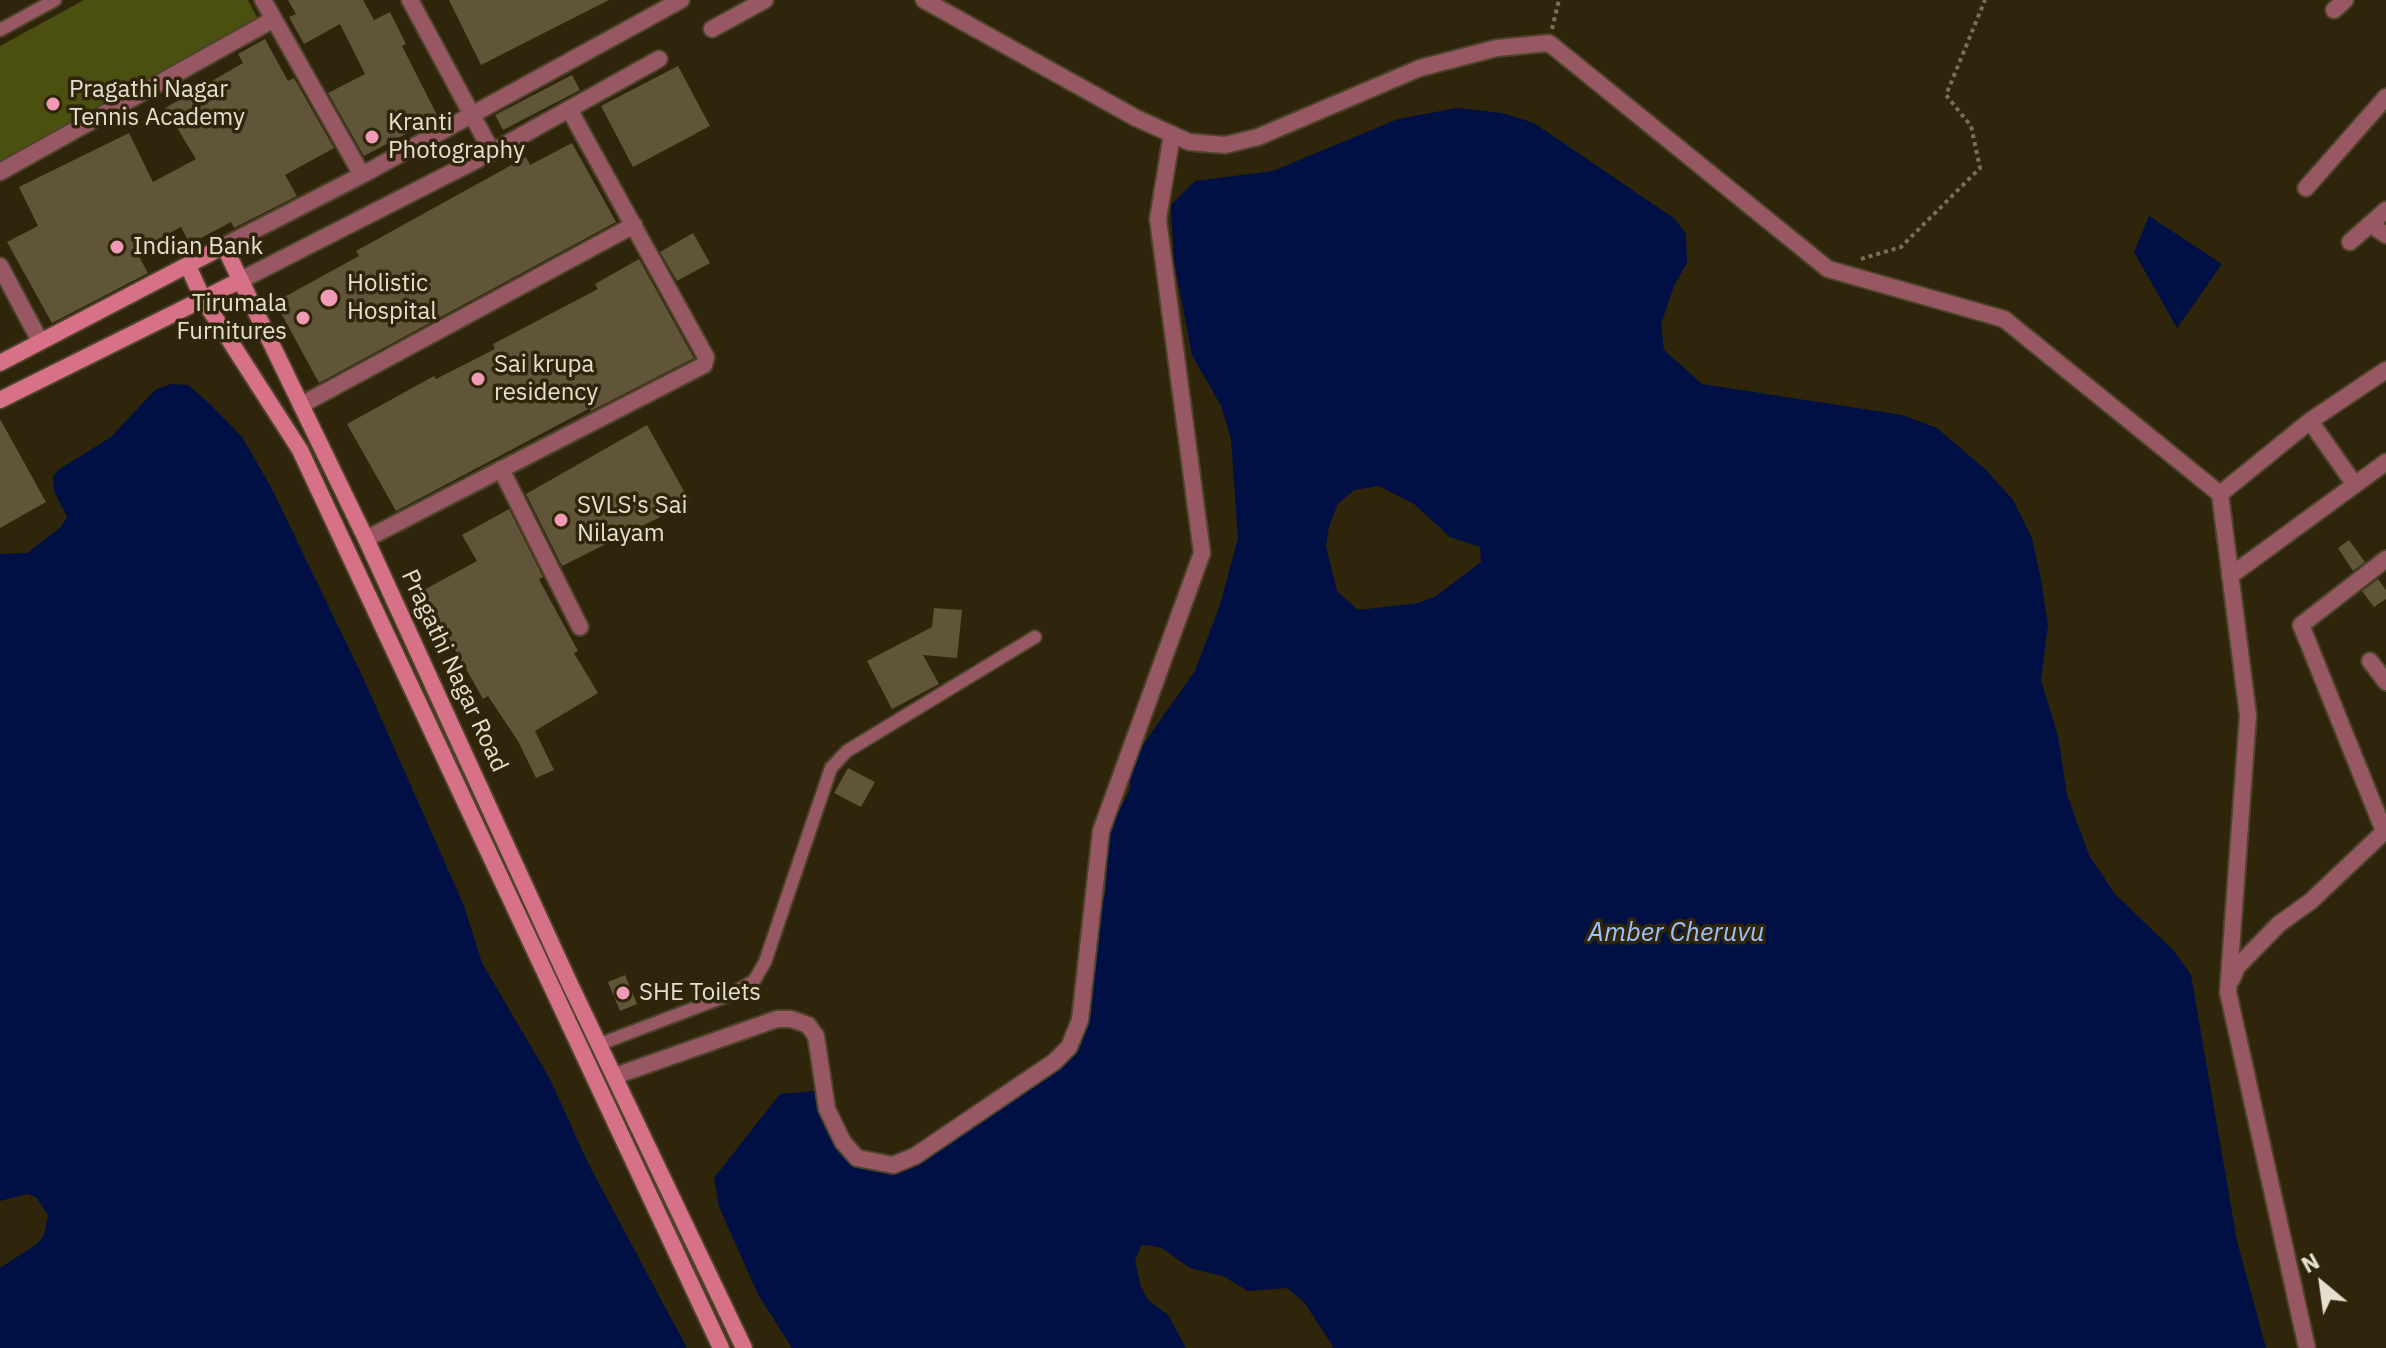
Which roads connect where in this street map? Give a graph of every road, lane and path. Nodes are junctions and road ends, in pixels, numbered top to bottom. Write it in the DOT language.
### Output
graph roads {
  1 [pos="55,0"];
  2 [pos="263,0"];
  3 [pos="410,0"];
  4 [pos="681,0"];
  5 [pos="765,0"];
  6 [pos="924,0"];
  7 [pos="1559,0"];
  8 [pos="1985,0"];
  9 [pos="274,19"];
  10 [pos="712,29"];
  11 [pos="0,30"];
  12 [pos="1549,43"];
  13 [pos="659,59"];
  14 [pos="2386,97"];
  15 [pos="569,109"];
  16 [pos="473,114"];
  17 [pos="1172,134"];
  18 [pos="492,152"];
  19 [pos="0,172"];
  20 [pos="362,175"];
  21 [pos="2306,188"];
  22 [pos="2386,210"];
  23 [pos="2370,224"];
  24 [pos="634,225"];
  25 [pos="2386,235"];
  26 [pos="2350,242"];
  27 [pos="224,246"];
  28 [pos="1857,260"];
  29 [pos="0,266"];
  30 [pos="188,266"];
  31 [pos="241,280"];
  32 [pos="203,299"];
  33 [pos="40,341"];
  34 [pos="0,363"];
  35 [pos="2386,370"];
  36 [pos="0,400"];
  37 [pos="301,405"];
  38 [pos="2310,421"];
  39 [pos="2386,462"];
  40 [pos="501,469"];
  41 [pos="2355,485"];
  42 [pos="2220,494"];
  43 [pos="366,539"];
  44 [pos="2386,559"];
  45 [pos="2230,576"];
  46 [pos="580,627"];
  47 [pos="1035,637"];
  48 [pos="2370,661"];
  49 [pos="2386,682"];
  50 [pos="2385,830"];
  51 [pos="2228,992"];
  52 [pos="600,1044"];
  53 [pos="615,1076"];
  54 [pos="721,1348"];
  55 [pos="744,1348"];
  56 [pos="2307,1348"];
  1 -- 11 [label="lane"];
  2 -- 9 [label="street"];
  3 -- 16 [label="street"];
  4 -- 16 [label="street"];
  5 -- 10 [label="street"];
  6 -- 17 [label="street"];
  7 -- 12 [label="path"];
  8 -- 28 [label="path"];
  9 -- 19 [label="street"];
  9 -- 20 [label="street"];
  12 -- 17 [label="street"];
  12 -- 42 [label="street"];
  13 -- 15 [label="street"];
  14 -- 21 [label="street"];
  15 -- 18 [label="street"];
  15 -- 24 [label="street"];
  16 -- 18 [label="street"];
  16 -- 20 [label="street"];
  17 -- 53 [label="street"];
  18 -- 31 [label="street"];
  20 -- 27 [label="street"];
  22 -- 23 [label="street"];
  23 -- 25 [label="street"];
  23 -- 26 [label="street"];
  24 -- 37 [label="street"];
  24 -- 40 [label="street"];
  27 -- 30 [label="main road"];
  27 -- 31 [label="main road, Pragathi Nagar Road"];
  29 -- 33 [label="street"];
  30 -- 32 [label="main road, Pragathi Nagar Road"];
  30 -- 33 [label="main road"];
  31 -- 32 [label="main road"];
  31 -- 37 [label="main road, Pragathi Nagar Road"];
  32 -- 36 [label="main road"];
  32 -- 54 [label="main road, Pragathi Nagar Road"];
  33 -- 34 [label="main road"];
  35 -- 38 [label="street"];
  37 -- 43 [label="main road, Pragathi Nagar Road"];
  38 -- 41 [label="street"];
  38 -- 42 [label="street"];
  39 -- 41 [label="street"];
  40 -- 43 [label="street"];
  40 -- 46 [label="street"];
  41 -- 45 [label="street"];
  42 -- 45 [label="street"];
  43 -- 52 [label="main road, Pragathi Nagar Road"];
  44 -- 50 [label="street"];
  45 -- 51 [label="street"];
  47 -- 52 [label="lane"];
  48 -- 49 [label="street"];
  50 -- 51 [label="street"];
  51 -- 56 [label="street"];
  52 -- 53 [label="main road, Pragathi Nagar Road"];
  53 -- 55 [label="main road, Pragathi Nagar Road"];
}
